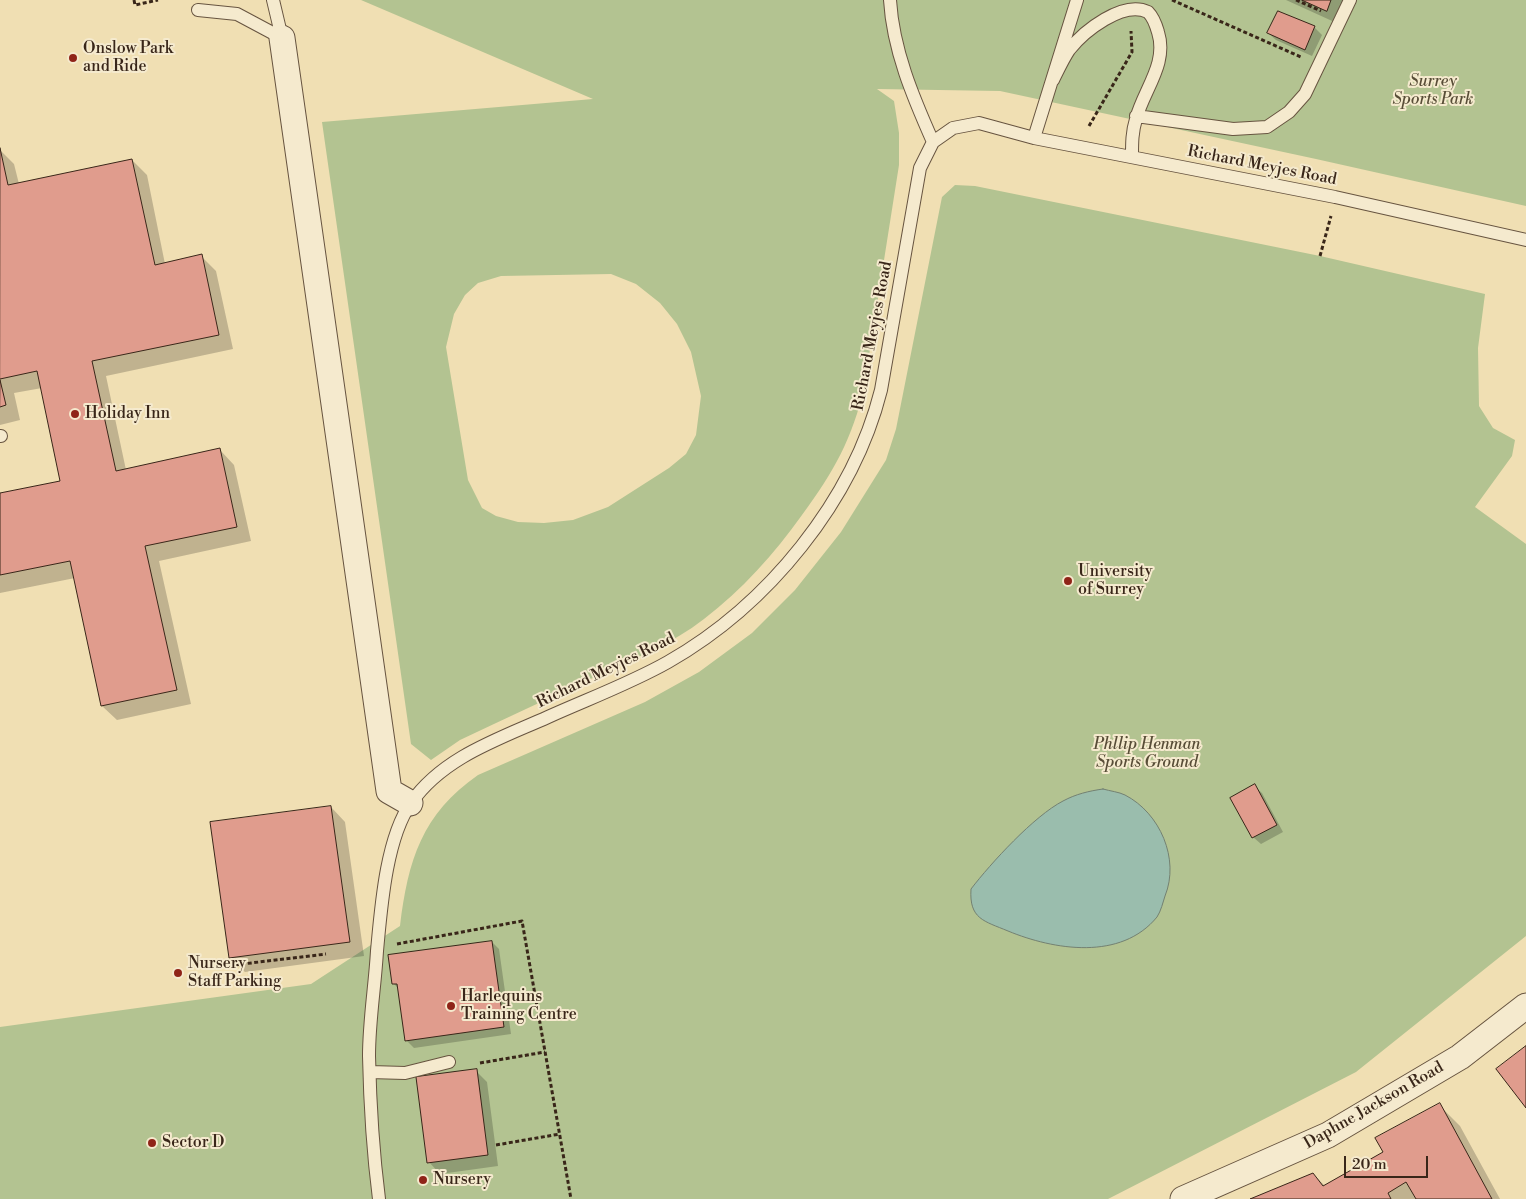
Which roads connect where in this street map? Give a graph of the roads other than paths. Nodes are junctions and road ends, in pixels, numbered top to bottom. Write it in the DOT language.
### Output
graph roads {
  1 [pos="273,0"];
  2 [pos="890,0"];
  3 [pos="1077,0"];
  4 [pos="1350,0"];
  5 [pos="198,10"];
  6 [pos="282,38"];
  7 [pos="1053,80"];
  8 [pos="1136,116"];
  9 [pos="1034,138"];
  10 [pos="933,142"];
  11 [pos="1132,156"];
  12 [pos="1526,240"];
  13 [pos="410,804"];
  14 [pos="1526,1006"];
  15 [pos="449,1062"];
  16 [pos="370,1072"];
  17 [pos="377,1179"];
  18 [pos="379,1199"];
  19 [pos="384,1199"];
  20 [pos="1183,1199"];
  1 -- 6 [label="lane"];
  2 -- 10 [label="lane"];
  3 -- 7 [label="lane"];
  4 -- 8 [label="lane"];
  5 -- 6 [label="lane"];
  6 -- 13 [label="street"];
  7 -- 8 [label="lane"];
  7 -- 9 [label="lane"];
  8 -- 11 [label="lane"];
  9 -- 10 [label="lane, Richard Meyjes Road"];
  9 -- 11 [label="lane, Richard Meyjes Road"];
  10 -- 13 [label="lane, Richard Meyjes Road"];
  11 -- 12 [label="lane, Richard Meyjes Road"];
  13 -- 16 [label="lane, Richard Meyjes Road"];
  14 -- 20 [label="street, Daphne Jackson Road"];
  15 -- 16 [label="lane"];
  16 -- 17 [label="lane, Richard Meyjes Road"];
  17 -- 18 [label="lane, Richard Meyjes Road"];
  17 -- 19 [label="lane, Richard Meyjes Road"];
}
